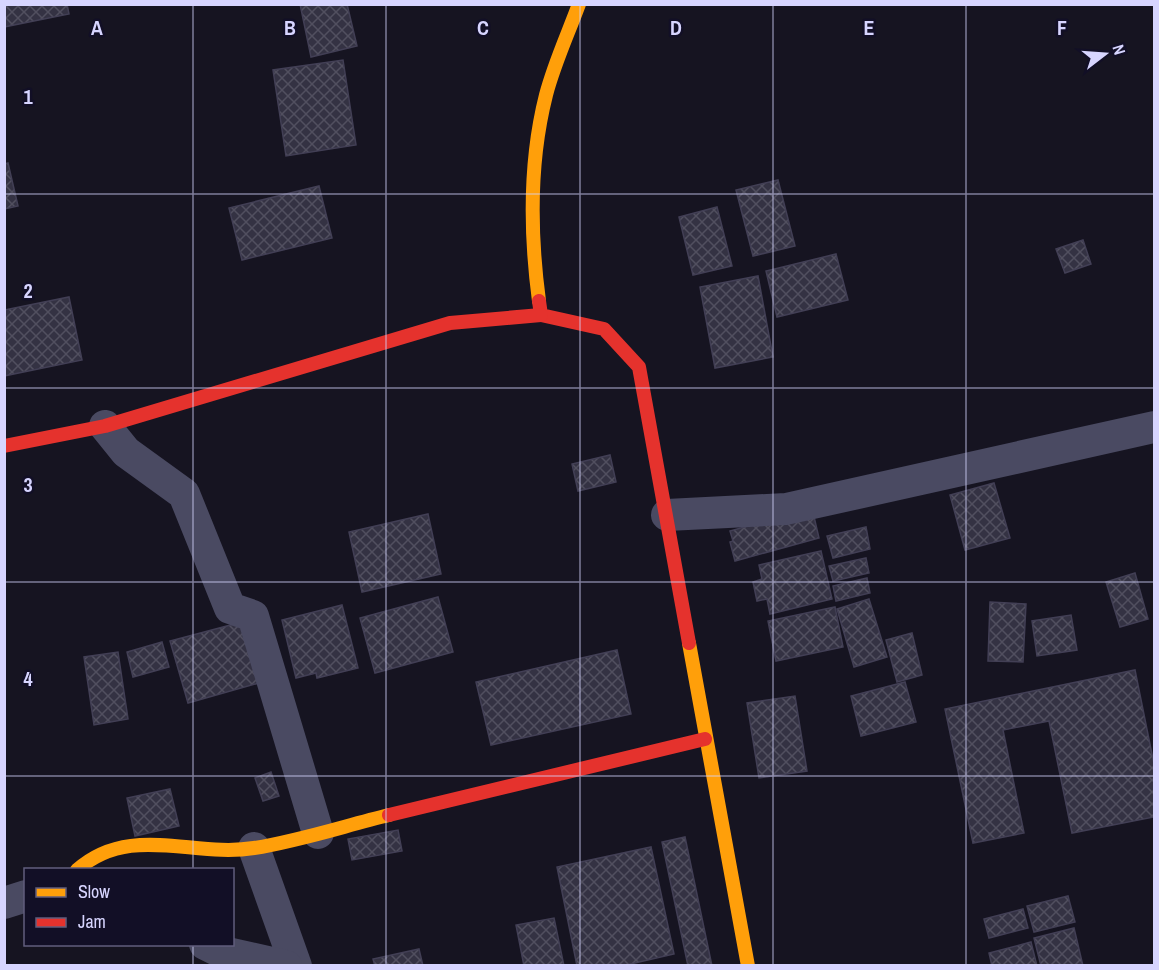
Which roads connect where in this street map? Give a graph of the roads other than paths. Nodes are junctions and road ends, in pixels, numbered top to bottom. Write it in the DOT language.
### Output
graph roads {
  1 [pos="579,4"];
  2 [pos="541,315"];
  3 [pos="105,426"];
  4 [pos="1155,427"];
  5 [pos="4,446"];
  6 [pos="667,515"];
  7 [pos="705,739"];
  8 [pos="318,833"];
  9 [pos="254,848"];
  10 [pos="78,868"];
  11 [pos="24,897"];
  12 [pos="4,903"];
  13 [pos="207,946"];
  14 [pos="286,966"];
  15 [pos="296,966"];
  16 [pos="748,966"];
  1 -- 2 [label="street"];
  2 -- 3 [label="street"];
  2 -- 6 [label="street"];
  3 -- 5 [label="street"];
  3 -- 8 [label="street"];
  4 -- 6 [label="street"];
  6 -- 7 [label="street"];
  7 -- 8 [label="street"];
  7 -- 16 [label="street"];
  8 -- 9 [label="street"];
  9 -- 10 [label="street"];
  9 -- 15 [label="street"];
  11 -- 12 [label="street"];
  13 -- 14 [label="street"];
}
